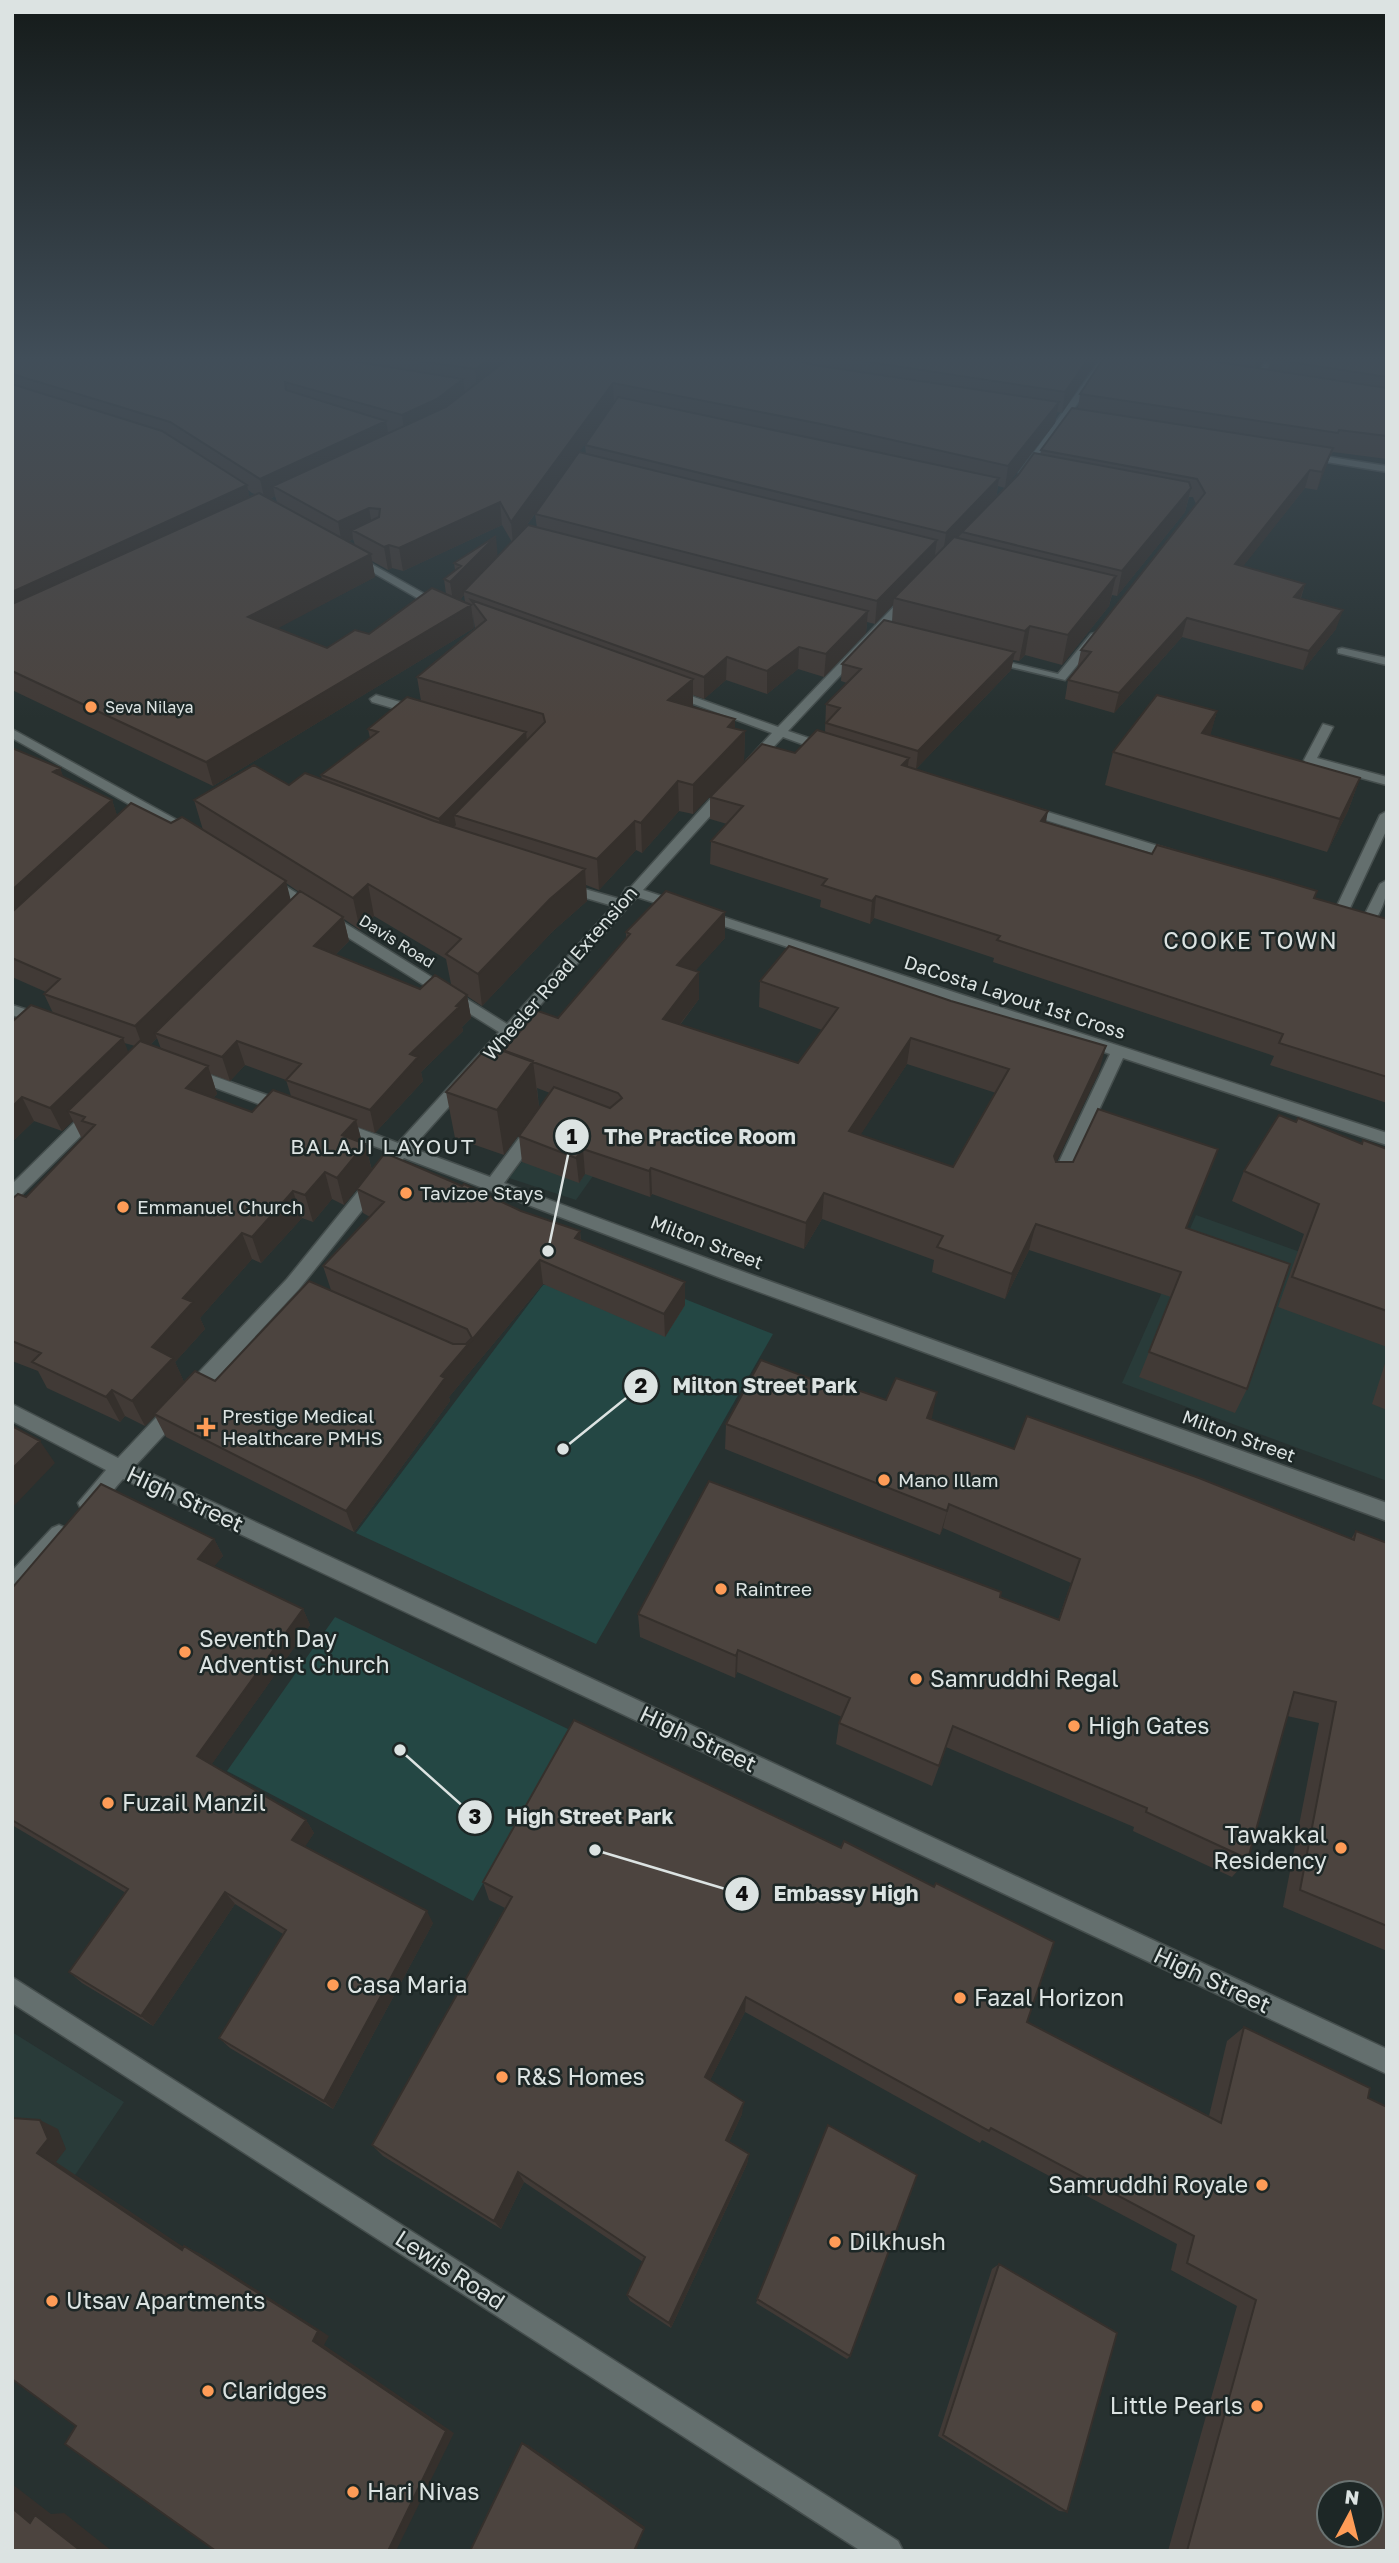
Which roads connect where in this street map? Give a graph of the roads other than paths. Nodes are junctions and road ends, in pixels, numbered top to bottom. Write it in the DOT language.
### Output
graph roads {
  1 [pos="1023,479"];
  2 [pos="1014,487"];
  3 [pos="354,546"];
  4 [pos="919,587"];
  5 [pos="455,615"];
  6 [pos="1105,625"];
  7 [pos="857,627"];
  8 [pos="874,632"];
  9 [pos="892,636"];
  10 [pos="1342,651"];
  11 [pos="983,659"];
  12 [pos="1387,662"];
  13 [pos="659,689"];
  14 [pos="376,698"];
  15 [pos="439,717"];
  16 [pos="1326,727"];
  17 [pos="12,733"];
  18 [pos="779,733"];
  19 [pos="34,745"];
  20 [pos="838,752"];
  21 [pos="15,756"];
  22 [pos="1387,781"];
  23 [pos="1008,804"];
  24 [pos="149,807"];
  25 [pos="1387,815"];
  26 [pos="134,821"];
  27 [pos="205,841"];
  28 [pos="1190,860"];
  29 [pos="261,876"];
  30 [pos="553,884"];
  31 [pos="1387,884"];
  32 [pos="631,891"];
  33 [pos="620,904"];
  34 [pos="1371,916"];
  35 [pos="1387,921"];
  36 [pos="12,1010"];
  37 [pos="62,1027"];
  38 [pos="509,1032"];
  39 [pos="1119,1051"];
  40 [pos="176,1067"];
  41 [pos="471,1074"];
  42 [pos="490,1080"];
  43 [pos="105,1102"];
  44 [pos="546,1113"];
  45 [pos="302,1114"];
  46 [pos="327,1123"];
  47 [pos="1387,1139"];
  48 [pos="401,1150"];
  49 [pos="1057,1183"];
  50 [pos="494,1184"];
  51 [pos="12,1194"];
  52 [pos="12,1412"];
  53 [pos="120,1468"];
  54 [pos="1387,1512"];
  55 [pos="12,1586"];
  56 [pos="12,1989"];
  57 [pos="1387,2062"];
  58 [pos="888,2551"];
  1 -- 2 [label="street"];
  3 -- 5 [label="street"];
  4 -- 8 [label="street, Wheeler Road Extension"];
  6 -- 11 [label="street"];
  7 -- 8 [label="street"];
  8 -- 9 [label="street"];
  8 -- 18 [label="street, Wheeler Road Extension"];
  10 -- 12 [label="street"];
  13 -- 18 [label="street"];
  14 -- 15 [label="street"];
  16 -- 22 [label="street"];
  17 -- 19 [label="street"];
  18 -- 20 [label="street"];
  18 -- 32 [label="street, Wheeler Road Extension"];
  19 -- 21 [label="street"];
  19 -- 24 [label="street"];
  23 -- 28 [label="street"];
  24 -- 26 [label="street"];
  24 -- 27 [label="street"];
  25 -- 34 [label="street"];
  29 -- 38 [label="street, Davis Road"];
  30 -- 33 [label="street"];
  31 -- 34 [label="street"];
  32 -- 33 [label="street, Wheeler Road Extension"];
  32 -- 39 [label="street, DaCosta Layout 1st Cross"];
  33 -- 38 [label="street, Wheeler Road Extension"];
  34 -- 35 [label="street"];
  36 -- 37 [label="street"];
  38 -- 41 [label="street, Wheeler Road Extension"];
  39 -- 47 [label="street, DaCosta Layout 1st Cross"];
  39 -- 49 [label="street"];
  40 -- 45 [label="street"];
  41 -- 42 [label="street"];
  41 -- 48 [label="street, Wheeler Road Extension"];
  43 -- 51 [label="street"];
  44 -- 50 [label="street"];
  46 -- 48 [label="street, Milton Street"];
  48 -- 50 [label="street, Milton Street"];
  48 -- 53 [label="street, Wheeler Road Extension"];
  50 -- 54 [label="street, Milton Street"];
  52 -- 53 [label="street, High Street"];
  53 -- 55 [label="street, Wheeler Road Extension"];
  53 -- 57 [label="street, High Street"];
  56 -- 58 [label="street, Lewis Road"];
}
